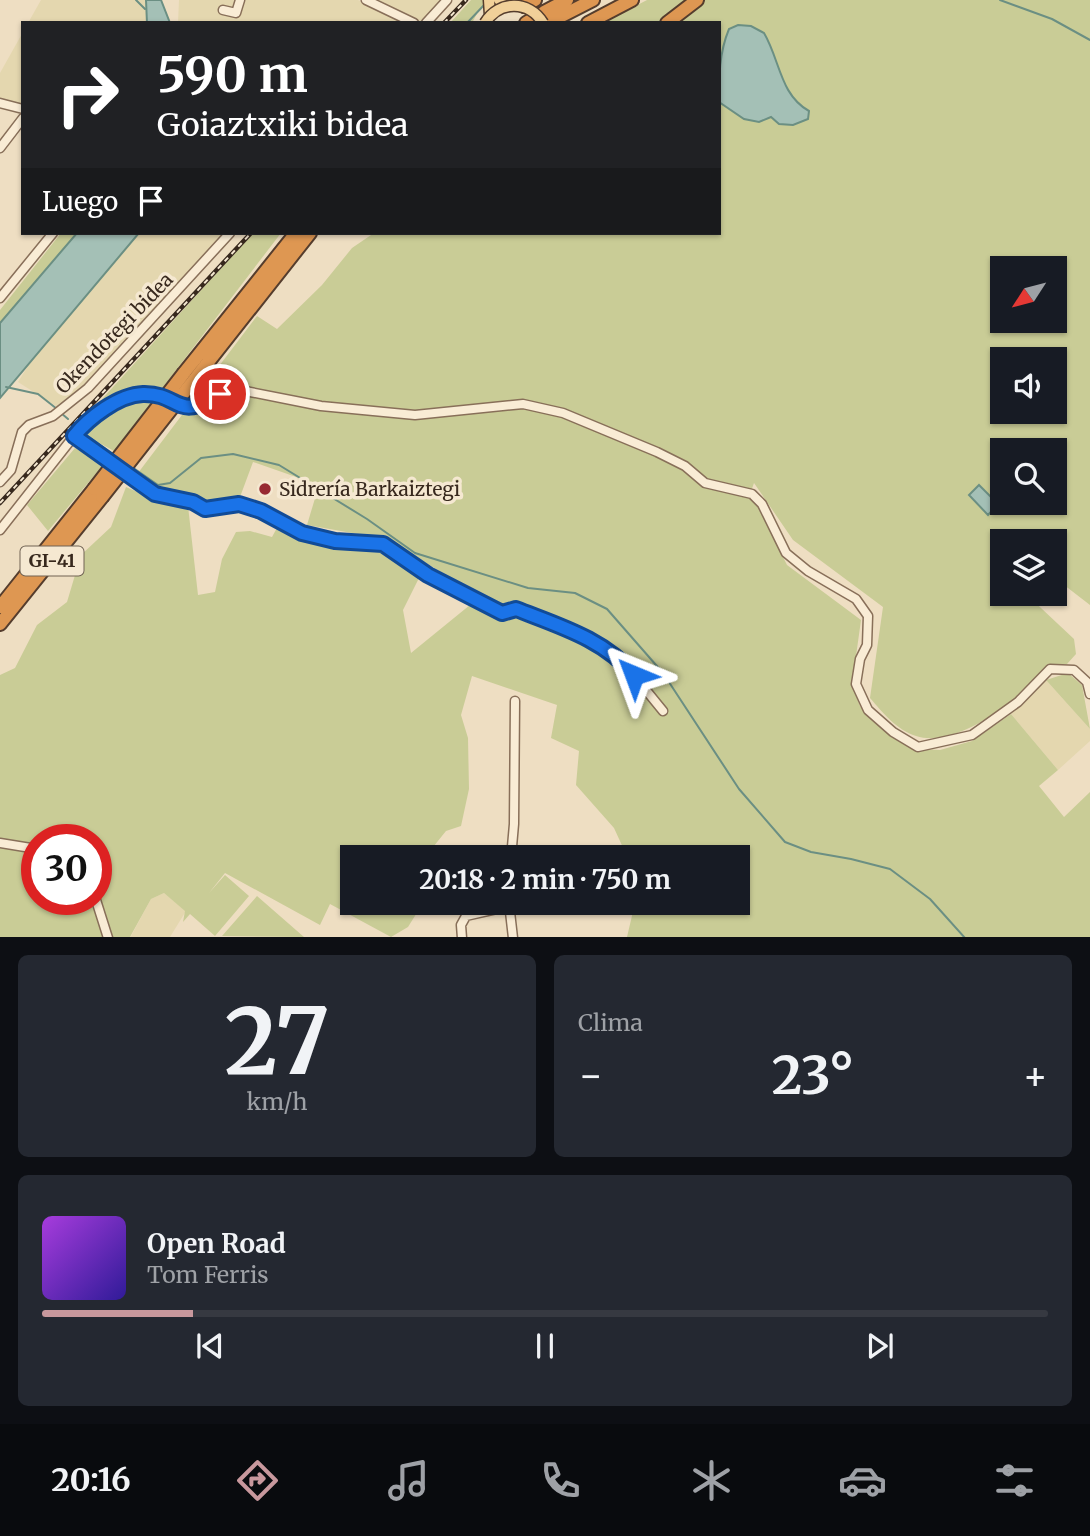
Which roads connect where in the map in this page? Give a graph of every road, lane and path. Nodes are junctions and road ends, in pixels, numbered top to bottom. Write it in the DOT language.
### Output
graph roads {
  1 [pos="240,0"];
  2 [pos="366,0"];
  3 [pos="447,0"];
  4 [pos="489,0"];
  5 [pos="567,0"];
  6 [pos="593,0"];
  7 [pos="632,0"];
  8 [pos="697,0"];
  9 [pos="504,2"];
  10 [pos="530,3"];
  11 [pos="223,10"];
  12 [pos="488,19"];
  13 [pos="539,20"];
  14 [pos="410,21"];
  15 [pos="427,21"];
  16 [pos="592,21"];
  17 [pos="670,21"];
  18 [pos="0,103"];
  19 [pos="21,108"];
  20 [pos="21,121"];
  21 [pos="0,148"];
  22 [pos="51,235"];
  23 [pos="228,235"];
  24 [pos="303,236"];
  25 [pos="1,294"];
  26 [pos="74,436"];
  27 [pos="0,482"];
  28 [pos="98,493"];
  29 [pos="0,530"];
  30 [pos="0,607"];
  31 [pos="0,624"];
  32 [pos="1090,694"];
  33 [pos="515,701"];
  34 [pos="663,711"];
  35 [pos="0,844"];
  36 [pos="512,845"];
  37 [pos="21,847"];
  38 [pos="101,915"];
  39 [pos="470,915"];
  40 [pos="511,915"];
  41 [pos="108,937"];
  42 [pos="463,937"];
  43 [pos="513,937"];
  1 -- 11 [label="street"];
  2 -- 14 [label="street"];
  3 -- 15 [label="street"];
  4 -- 12 [label="main road"];
  5 -- 13 [label="highway"];
  6 -- 13 [label="highway"];
  7 -- 16 [label="highway"];
  8 -- 17 [label="highway"];
  9 -- 10 [label="main road, bridge"];
  9 -- 12 [label="main road, bridge"];
  10 -- 13 [label="main road, bridge"];
  18 -- 19 [label="street"];
  20 -- 21 [label="street"];
  22 -- 25 [label="street"];
  23 -- 27 [label="street, Okendotegi bidea"];
  24 -- 28 [label="highway, GI-41, bridge"];
  26 -- 29 [label="street"];
  26 -- 32 [label="street"];
  26 -- 34 [label="street"];
  28 -- 30 [label="highway, GI-41"];
  28 -- 31 [label="highway, GI-41"];
  33 -- 36 [label="street"];
  35 -- 37 [label="street"];
  38 -- 41 [label="street"];
  39 -- 42 [label="street"];
  40 -- 43 [label="street"];
}
